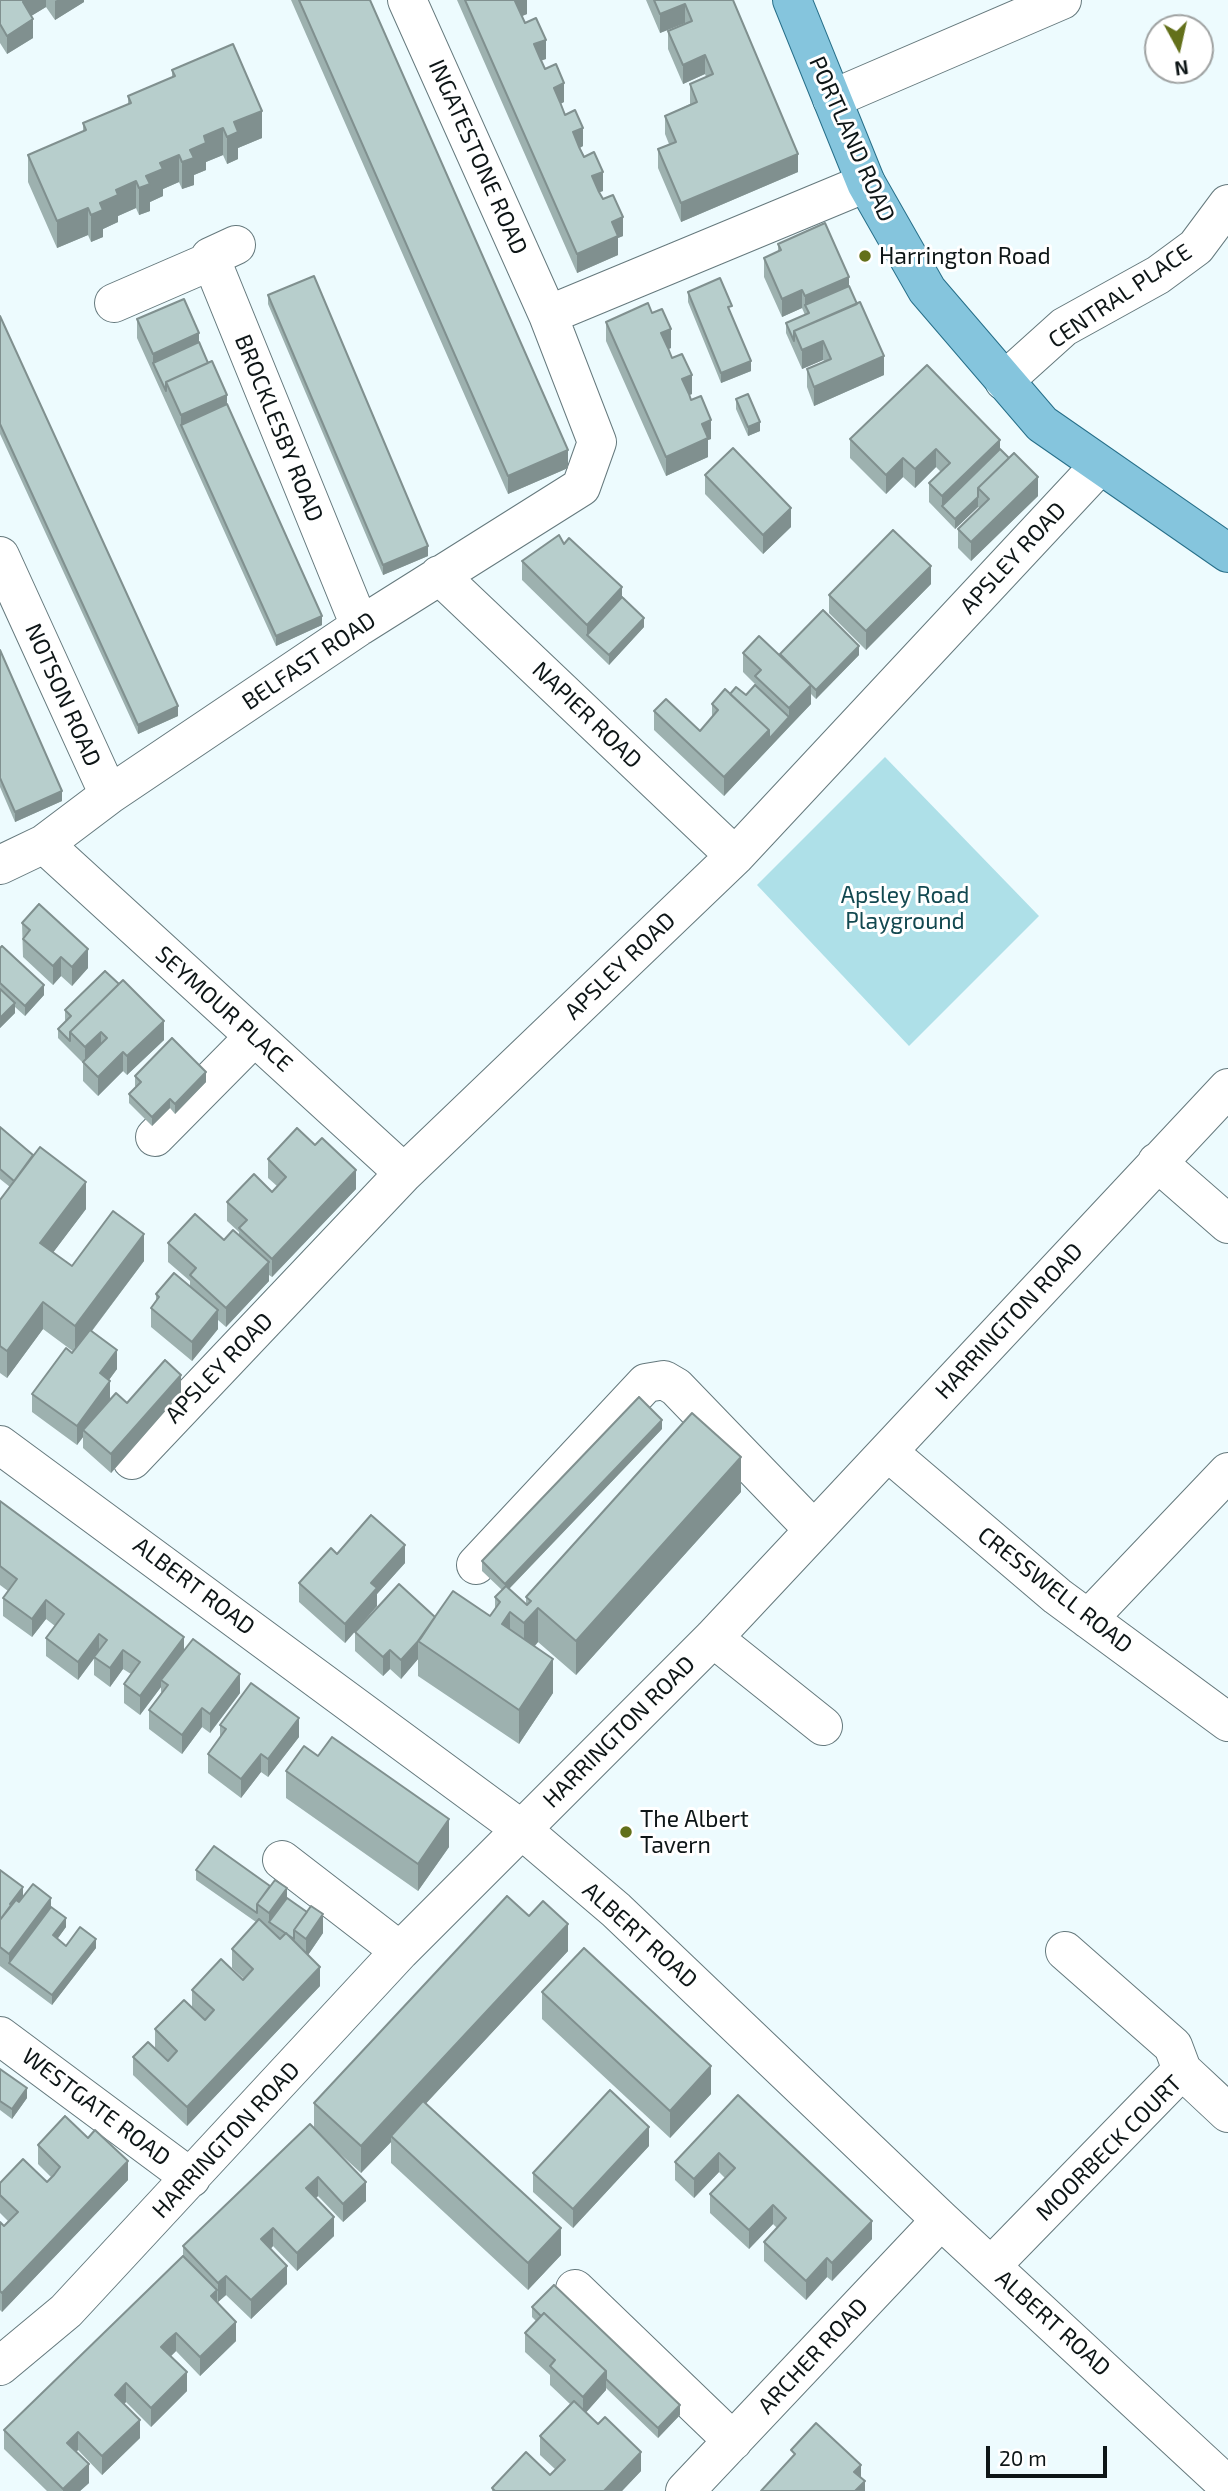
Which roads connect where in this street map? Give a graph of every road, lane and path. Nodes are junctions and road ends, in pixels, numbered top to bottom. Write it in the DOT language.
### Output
graph roads {
  1 [pos="407,0"];
  2 [pos="792,0"];
  3 [pos="1062,0"];
  4 [pos="832,99"];
  5 [pos="866,183"];
  6 [pos="1228,204"];
  7 [pos="114,303"];
  8 [pos="548,315"];
  9 [pos="1004,381"];
  10 [pos="597,442"];
  11 [pos="1100,465"];
  12 [pos="1228,553"];
  13 [pos="0,556"];
  14 [pos="439,575"];
  15 [pos="360,626"];
  16 [pos="109,795"];
  17 [pos="44,844"];
  18 [pos="735,856"];
  19 [pos="0,865"];
  20 [pos="254,1037"];
  21 [pos="1228,1087"];
  22 [pos="155,1138"];
  23 [pos="1157,1162"];
  24 [pos="404,1173"];
  25 [pos="1228,1224"];
  26 [pos="0,1445"];
  27 [pos="888,1452"];
  28 [pos="132,1460"];
  29 [pos="1228,1472"];
  30 [pos="814,1530"];
  31 [pos="476,1565"];
  32 [pos="1088,1619"];
  33 [pos="712,1638"];
  34 [pos="1228,1722"];
  35 [pos="823,1726"];
  36 [pos="521,1829"];
  37 [pos="282,1860"];
  38 [pos="400,1951"];
  39 [pos="1065,1951"];
  40 [pos="0,2036"];
  41 [pos="1182,2070"];
  42 [pos="1228,2113"];
  43 [pos="191,2178"];
  44 [pos="941,2220"];
  45 [pos="991,2266"];
  46 [pos="575,2289"];
  47 [pos="0,2366"];
  48 [pos="733,2441"];
  49 [pos="1228,2486"];
  50 [pos="685,2491"];
  1 -- 8 [label="street, INGATESTONE ROAD"];
  2 -- 4 [label="main road, PORTLAND ROAD"];
  3 -- 4 [label="street"];
  4 -- 5 [label="main road, PORTLAND ROAD"];
  5 -- 8 [label="street"];
  5 -- 9 [label="main road, PORTLAND ROAD"];
  6 -- 9 [label="street, CENTRAL PLACE"];
  7 -- 15 [label="street, BROCKLESBY ROAD"];
  8 -- 10 [label="street, INGATESTONE ROAD"];
  9 -- 11 [label="main road, PORTLAND ROAD"];
  10 -- 14 [label="street, BELFAST ROAD"];
  11 -- 12 [label="main road, PORTLAND ROAD"];
  11 -- 18 [label="street, APSLEY ROAD"];
  13 -- 16 [label="street, NOTSON ROAD"];
  14 -- 15 [label="street, BELFAST ROAD"];
  14 -- 18 [label="street, NAPIER ROAD"];
  15 -- 16 [label="street, BELFAST ROAD"];
  16 -- 17 [label="street, BELFAST ROAD"];
  17 -- 19 [label="street, BELFAST ROAD"];
  17 -- 20 [label="street, SEYMOUR PLACE"];
  18 -- 24 [label="street, APSLEY ROAD"];
  20 -- 22 [label="street"];
  20 -- 24 [label="street, SEYMOUR PLACE"];
  21 -- 23 [label="street, HARRINGTON ROAD"];
  23 -- 25 [label="street"];
  23 -- 27 [label="street, HARRINGTON ROAD"];
  24 -- 28 [label="street, APSLEY ROAD"];
  26 -- 36 [label="street, ALBERT ROAD"];
  27 -- 30 [label="street, HARRINGTON ROAD"];
  27 -- 32 [label="street, CRESSWELL ROAD"];
  29 -- 32 [label="street"];
  30 -- 31 [label="street"];
  30 -- 33 [label="street, HARRINGTON ROAD"];
  32 -- 34 [label="street, CRESSWELL ROAD"];
  33 -- 35 [label="street"];
  33 -- 36 [label="street, HARRINGTON ROAD"];
  36 -- 38 [label="street, HARRINGTON ROAD"];
  36 -- 44 [label="street, ALBERT ROAD"];
  37 -- 38 [label="street"];
  38 -- 43 [label="street, HARRINGTON ROAD"];
  39 -- 41 [label="street"];
  40 -- 43 [label="street, WESTGATE ROAD"];
  41 -- 42 [label="street, MOORBECK COURT"];
  41 -- 45 [label="street, MOORBECK COURT"];
  43 -- 47 [label="street, HARRINGTON ROAD"];
  44 -- 45 [label="street, ALBERT ROAD"];
  44 -- 48 [label="street, ARCHER ROAD"];
  45 -- 49 [label="street, ALBERT ROAD"];
  46 -- 48 [label="street"];
  48 -- 50 [label="street, ARCHER ROAD"];
}
